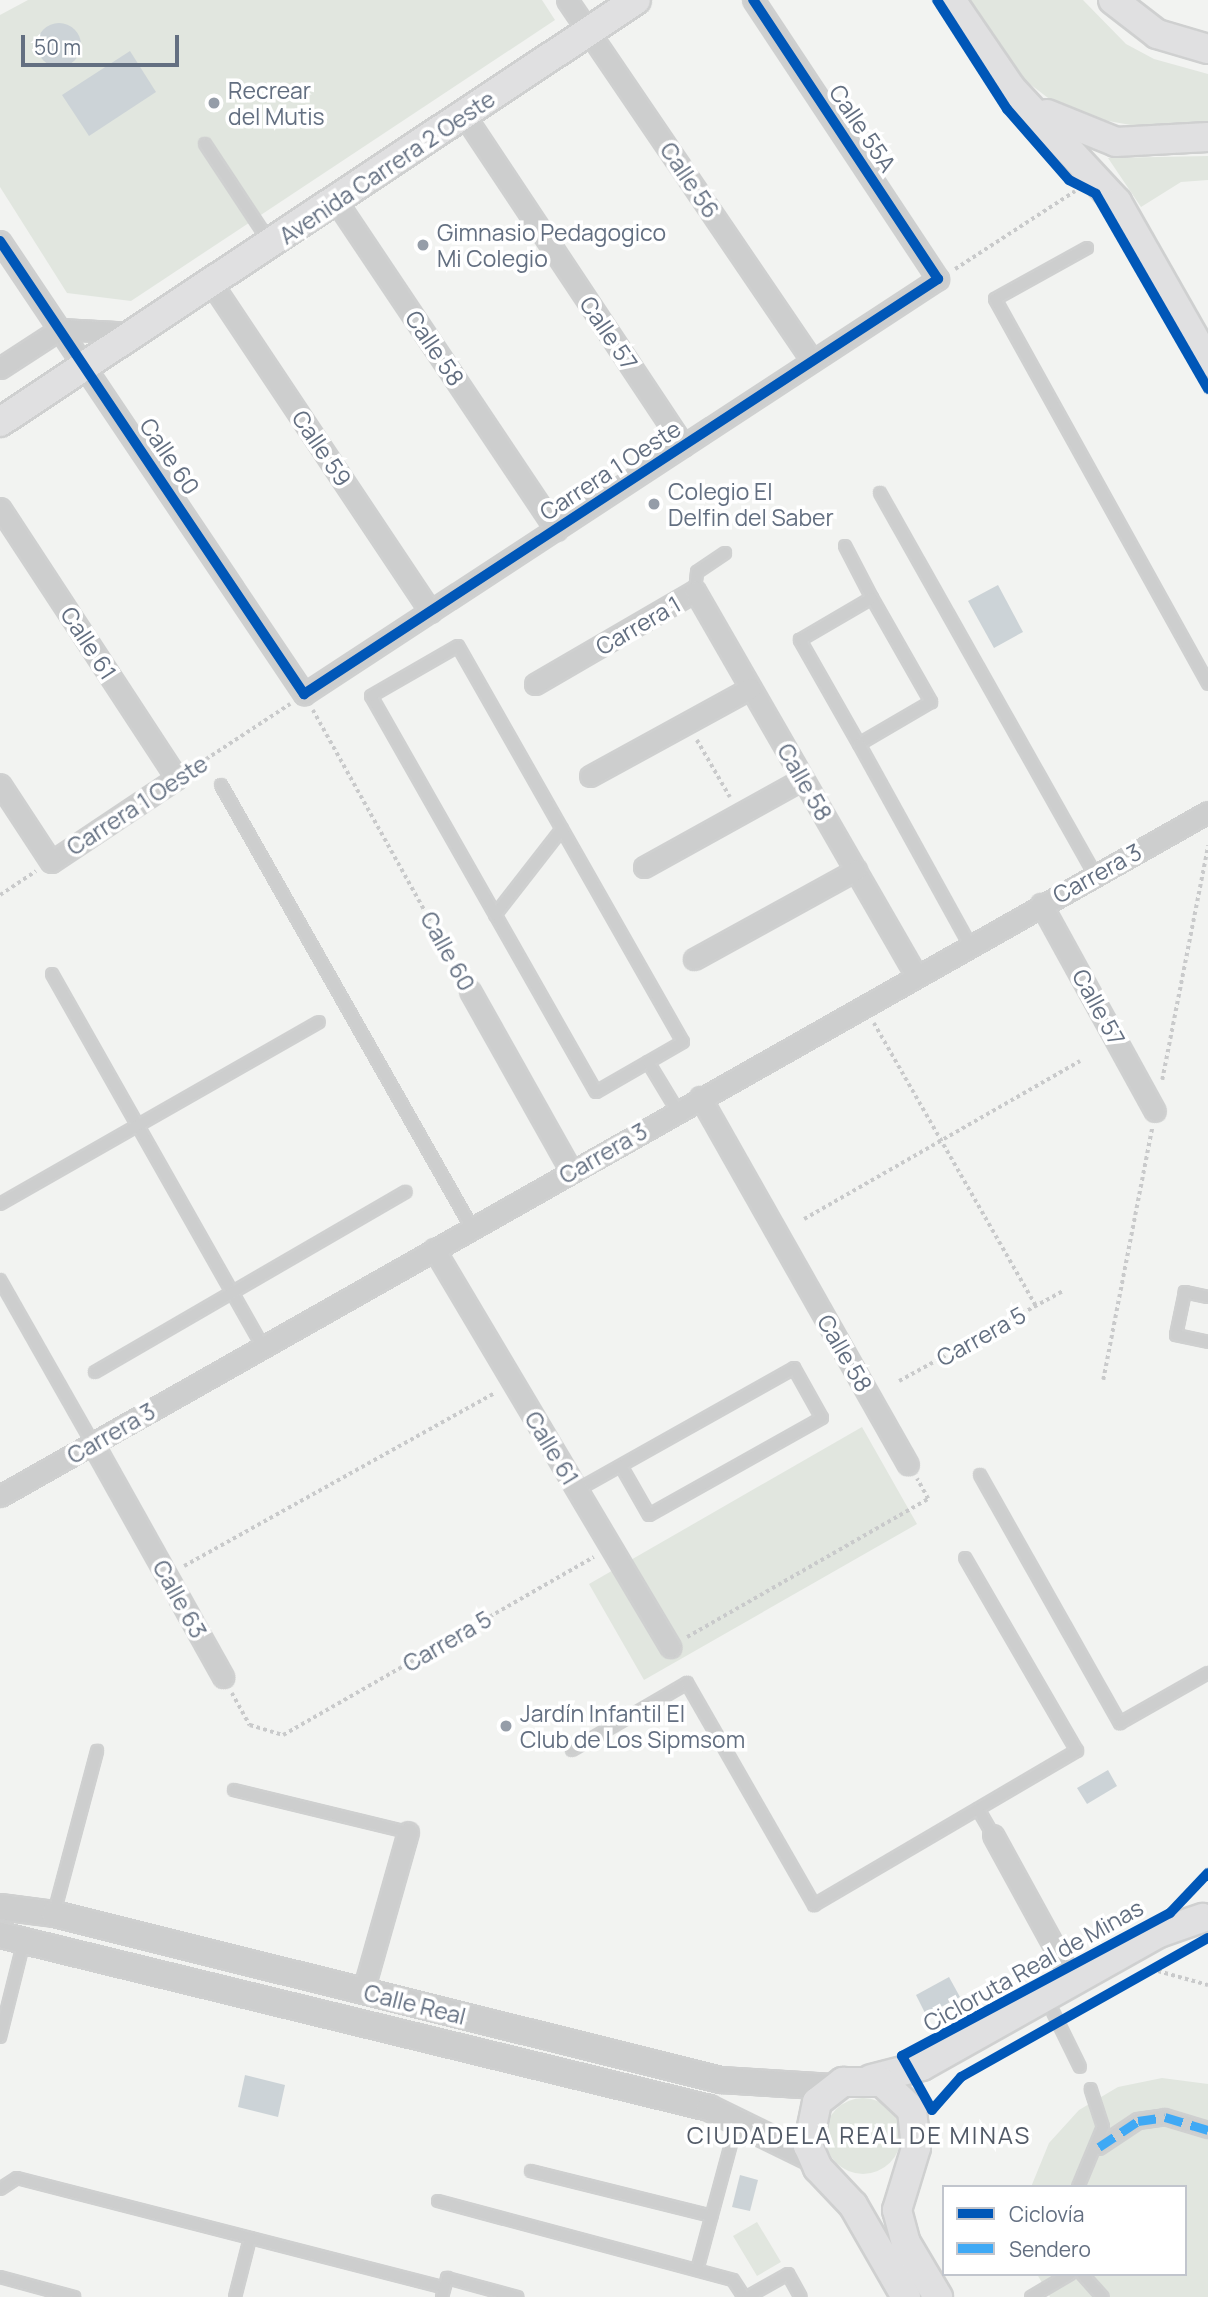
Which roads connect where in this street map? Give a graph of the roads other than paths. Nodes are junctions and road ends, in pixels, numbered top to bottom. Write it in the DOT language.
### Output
graph roads {
  1 [pos="567,0"];
  2 [pos="636,0"];
  3 [pos="753,0"];
  4 [pos="951,0"];
  5 [pos="1113,0"];
  6 [pos="589,31"];
  7 [pos="1208,49"];
  8 [pos="1023,102"];
  9 [pos="464,115"];
  10 [pos="1208,137"];
  11 [pos="205,144"];
  12 [pos="336,201"];
  13 [pos="0,241"];
  14 [pos="271,245"];
  15 [pos="1087,248"];
  16 [pos="938,279"];
  17 [pos="212,284"];
  18 [pos="60,329"];
  19 [pos="136,334"];
  20 [pos="812,361"];
  21 [pos="1208,362"];
  22 [pos="85,367"];
  23 [pos="0,368"];
  24 [pos="0,422"];
  25 [pos="684,446"];
  26 [pos="880,493"];
  27 [pos="0,508"];
  28 [pos="556,530"];
  29 [pos="845,546"];
  30 [pos="724,554"];
  31 [pos="695,591"];
  32 [pos="872,598"];
  33 [pos="431,612"];
  34 [pos="535,684"];
  35 [pos="1208,684"];
  36 [pos="751,688"];
  37 [pos="304,694"];
  38 [pos="859,744"];
  39 [pos="590,776"];
  40 [pos="177,778"];
  41 [pos="803,779"];
  42 [pos="0,784"];
  43 [pos="221,785"];
  44 [pos="1208,812"];
  45 [pos="562,829"];
  46 [pos="644,867"];
  47 [pos="856,870"];
  48 [pos="1096,874"];
  49 [pos="1041,904"];
  50 [pos="495,915"];
  51 [pos="969,943"];
  52 [pos="694,959"];
  53 [pos="915,973"];
  54 [pos="52,974"];
  55 [pos="470,991"];
  56 [pos="319,1022"];
  57 [pos="648,1062"];
  58 [pos="700,1097"];
  59 [pos="677,1110"];
  60 [pos="1155,1111"];
  61 [pos="138,1125"];
  62 [pos="571,1171"];
  63 [pos="405,1192"];
  64 [pos="0,1204"];
  65 [pos="472,1228"];
  66 [pos="434,1249"];
  67 [pos="0,1280"];
  68 [pos="232,1293"];
  69 [pos="1208,1297"];
  70 [pos="1208,1342"];
  71 [pos="263,1347"];
  72 [pos="95,1372"];
  73 [pos="93,1444"];
  74 [pos="908,1464"];
  75 [pos="621,1466"];
  76 [pos="980,1475"];
  77 [pos="577,1489"];
  78 [pos="0,1496"];
  79 [pos="965,1558"];
  80 [pos="670,1647"];
  81 [pos="1208,1673"];
  82 [pos="223,1677"];
  83 [pos="572,1750"];
  84 [pos="97,1751"];
  85 [pos="233,1790"];
  86 [pos="978,1809"];
  87 [pos="408,1832"];
  88 [pos="993,1835"];
  89 [pos="0,1907"];
  90 [pos="54,1914"];
  91 [pos="1206,1917"];
  92 [pos="0,1935"];
  93 [pos="25,1937"];
  94 [pos="1073,1981"];
  95 [pos="363,1991"];
  96 [pos="1053,2012"];
  97 [pos="0,2037"];
  98 [pos="1080,2067"];
  99 [pos="871,2079"];
  100 [pos="833,2087"];
  101 [pos="1091,2089"];
  102 [pos="737,2118"];
  103 [pos="916,2120"];
  104 [pos="1208,2130"];
  105 [pos="1099,2147"];
  106 [pos="813,2159"];
  107 [pos="531,2171"];
  108 [pos="1079,2185"];
  109 [pos="0,2189"];
  110 [pos="438,2201"];
  111 [pos="711,2216"];
  112 [pos="250,2238"];
  113 [pos="697,2270"];
  114 [pos="1067,2276"];
  115 [pos="1084,2276"];
  116 [pos="0,2277"];
  117 [pos="443,2293"];
  118 [pos="74,2297"];
  119 [pos="235,2297"];
  120 [pos="517,2297"];
  121 [pos="745,2297"];
  122 [pos="801,2297"];
  123 [pos="906,2297"];
  124 [pos="938,2297"];
  125 [pos="1031,2297"];
  126 [pos="1103,2297"];
  1 -- 6 [label="street, Calle 56"];
  2 -- 6 [label="main road, Avenida Carrera 2 Oeste"];
  3 -- 16 [label="street, Calle 55A"];
  4 -- 8 [label="main road"];
  5 -- 7 [label="main road"];
  6 -- 9 [label="main road, Avenida Carrera 2 Oeste"];
  6 -- 20 [label="street, Calle 56"];
  8 -- 10 [label="main road"];
  8 -- 21 [label="main road"];
  9 -- 12 [label="main road, Avenida Carrera 2 Oeste"];
  9 -- 25 [label="street, Calle 57"];
  11 -- 14 [label="lane"];
  12 -- 14 [label="main road, Avenida Carrera 2 Oeste"];
  12 -- 28 [label="street, Calle 58"];
  13 -- 18 [label="street, Calle 60"];
  14 -- 17 [label="main road, Avenida Carrera 2 Oeste"];
  15 -- 35 [label="lane"];
  16 -- 20 [label="street, Carrera 1 Oeste"];
  17 -- 19 [label="main road, Avenida Carrera 2 Oeste"];
  17 -- 33 [label="street, Calle 59"];
  18 -- 19 [label="street"];
  18 -- 22 [label="street, Calle 60"];
  18 -- 23 [label="street"];
  19 -- 22 [label="main road, Avenida Carrera 2 Oeste"];
  20 -- 25 [label="street, Carrera 1 Oeste"];
  22 -- 24 [label="main road, Avenida Carrera 2 Oeste"];
  22 -- 37 [label="street, Calle 60"];
  25 -- 28 [label="street, Carrera 1 Oeste"];
  26 -- 48 [label="lane"];
  27 -- 40 [label="street, Calle 61"];
  28 -- 33 [label="street, Carrera 1 Oeste"];
  29 -- 32 [label="lane"];
  30 -- 31 [label="lane, Carrera 1"];
  31 -- 34 [label="street, Carrera 1"];
  31 -- 36 [label="street, Calle 58"];
  32 -- 38 [label="lane"];
  32 -- 38 [label="lane"];
  33 -- 37 [label="street, Carrera 1 Oeste"];
  36 -- 39 [label="street"];
  36 -- 41 [label="street, Calle 58"];
  38 -- 51 [label="lane"];
  40 -- 42 [label="street, Carrera 1 Oeste"];
  41 -- 46 [label="street"];
  41 -- 47 [label="street, Calle 58"];
  43 -- 65 [label="lane"];
  44 -- 48 [label="street, Carrera 3"];
  45 -- 50 [label="lane"];
  45 -- 50 [label="lane"];
  45 -- 57 [label="lane"];
  47 -- 52 [label="street"];
  47 -- 53 [label="street, Calle 58"];
  48 -- 49 [label="street, Carrera 3"];
  49 -- 51 [label="street, Carrera 3"];
  49 -- 60 [label="street, Calle 57"];
  50 -- 57 [label="lane"];
  51 -- 53 [label="street, Carrera 3"];
  53 -- 58 [label="street, Carrera 3"];
  54 -- 61 [label="lane"];
  55 -- 62 [label="street, Calle 60"];
  56 -- 61 [label="lane"];
  57 -- 59 [label="lane"];
  58 -- 59 [label="street, Carrera 3"];
  58 -- 74 [label="street, Calle 58"];
  59 -- 62 [label="street, Carrera 3"];
  61 -- 64 [label="lane"];
  61 -- 68 [label="lane"];
  62 -- 65 [label="street, Carrera 3"];
  63 -- 68 [label="lane"];
  65 -- 66 [label="street, Carrera 3"];
  66 -- 71 [label="street, Carrera 3"];
  66 -- 77 [label="street, Calle 61"];
  67 -- 73 [label="lane"];
  68 -- 71 [label="lane"];
  68 -- 72 [label="lane"];
  69 -- 70 [label="lane"];
  71 -- 73 [label="street, Carrera 3"];
  73 -- 78 [label="street, Carrera 3"];
  73 -- 82 [label="street, Calle 63"];
  75 -- 75 [label="lane"];
  75 -- 77 [label="lane"];
  76 -- 81 [label="lane"];
  77 -- 80 [label="street, Calle 61"];
  79 -- 86 [label="lane"];
  83 -- 86 [label="lane"];
  84 -- 90 [label="lane"];
  85 -- 87 [label="lane"];
  86 -- 88 [label="lane"];
  87 -- 95 [label="street"];
  88 -- 94 [label="street"];
  89 -- 90 [label="street, Calle Real"];
  90 -- 95 [label="street, Calle Real"];
  91 -- 94 [label="main road"];
  91 -- 96 [label="main road"];
  92 -- 93 [label="street, Calle Real"];
  93 -- 97 [label="lane"];
  93 -- 102 [label="street, Calle Real"];
  94 -- 99 [label="main road"];
  95 -- 100 [label="street, Calle Real"];
  96 -- 98 [label="lane"];
  96 -- 103 [label="main road"];
  99 -- 100 [label="main road"];
  99 -- 103 [label="main road"];
  100 -- 106 [label="main road"];
  101 -- 105 [label="lane"];
  102 -- 106 [label="street, Calle Real"];
  102 -- 111 [label="lane"];
  103 -- 124 [label="main road"];
  104 -- 105 [label="street"];
  105 -- 108 [label="lane"];
  106 -- 123 [label="main road"];
  107 -- 111 [label="lane"];
  109 -- 112 [label="lane"];
  110 -- 113 [label="lane"];
  111 -- 113 [label="lane"];
  112 -- 117 [label="lane"];
  112 -- 119 [label="lane"];
  113 -- 121 [label="lane"];
  114 -- 125 [label="lane"];
  115 -- 126 [label="lane"];
  116 -- 118 [label="lane"];
  117 -- 120 [label="lane"];
  121 -- 122 [label="lane"];
}
